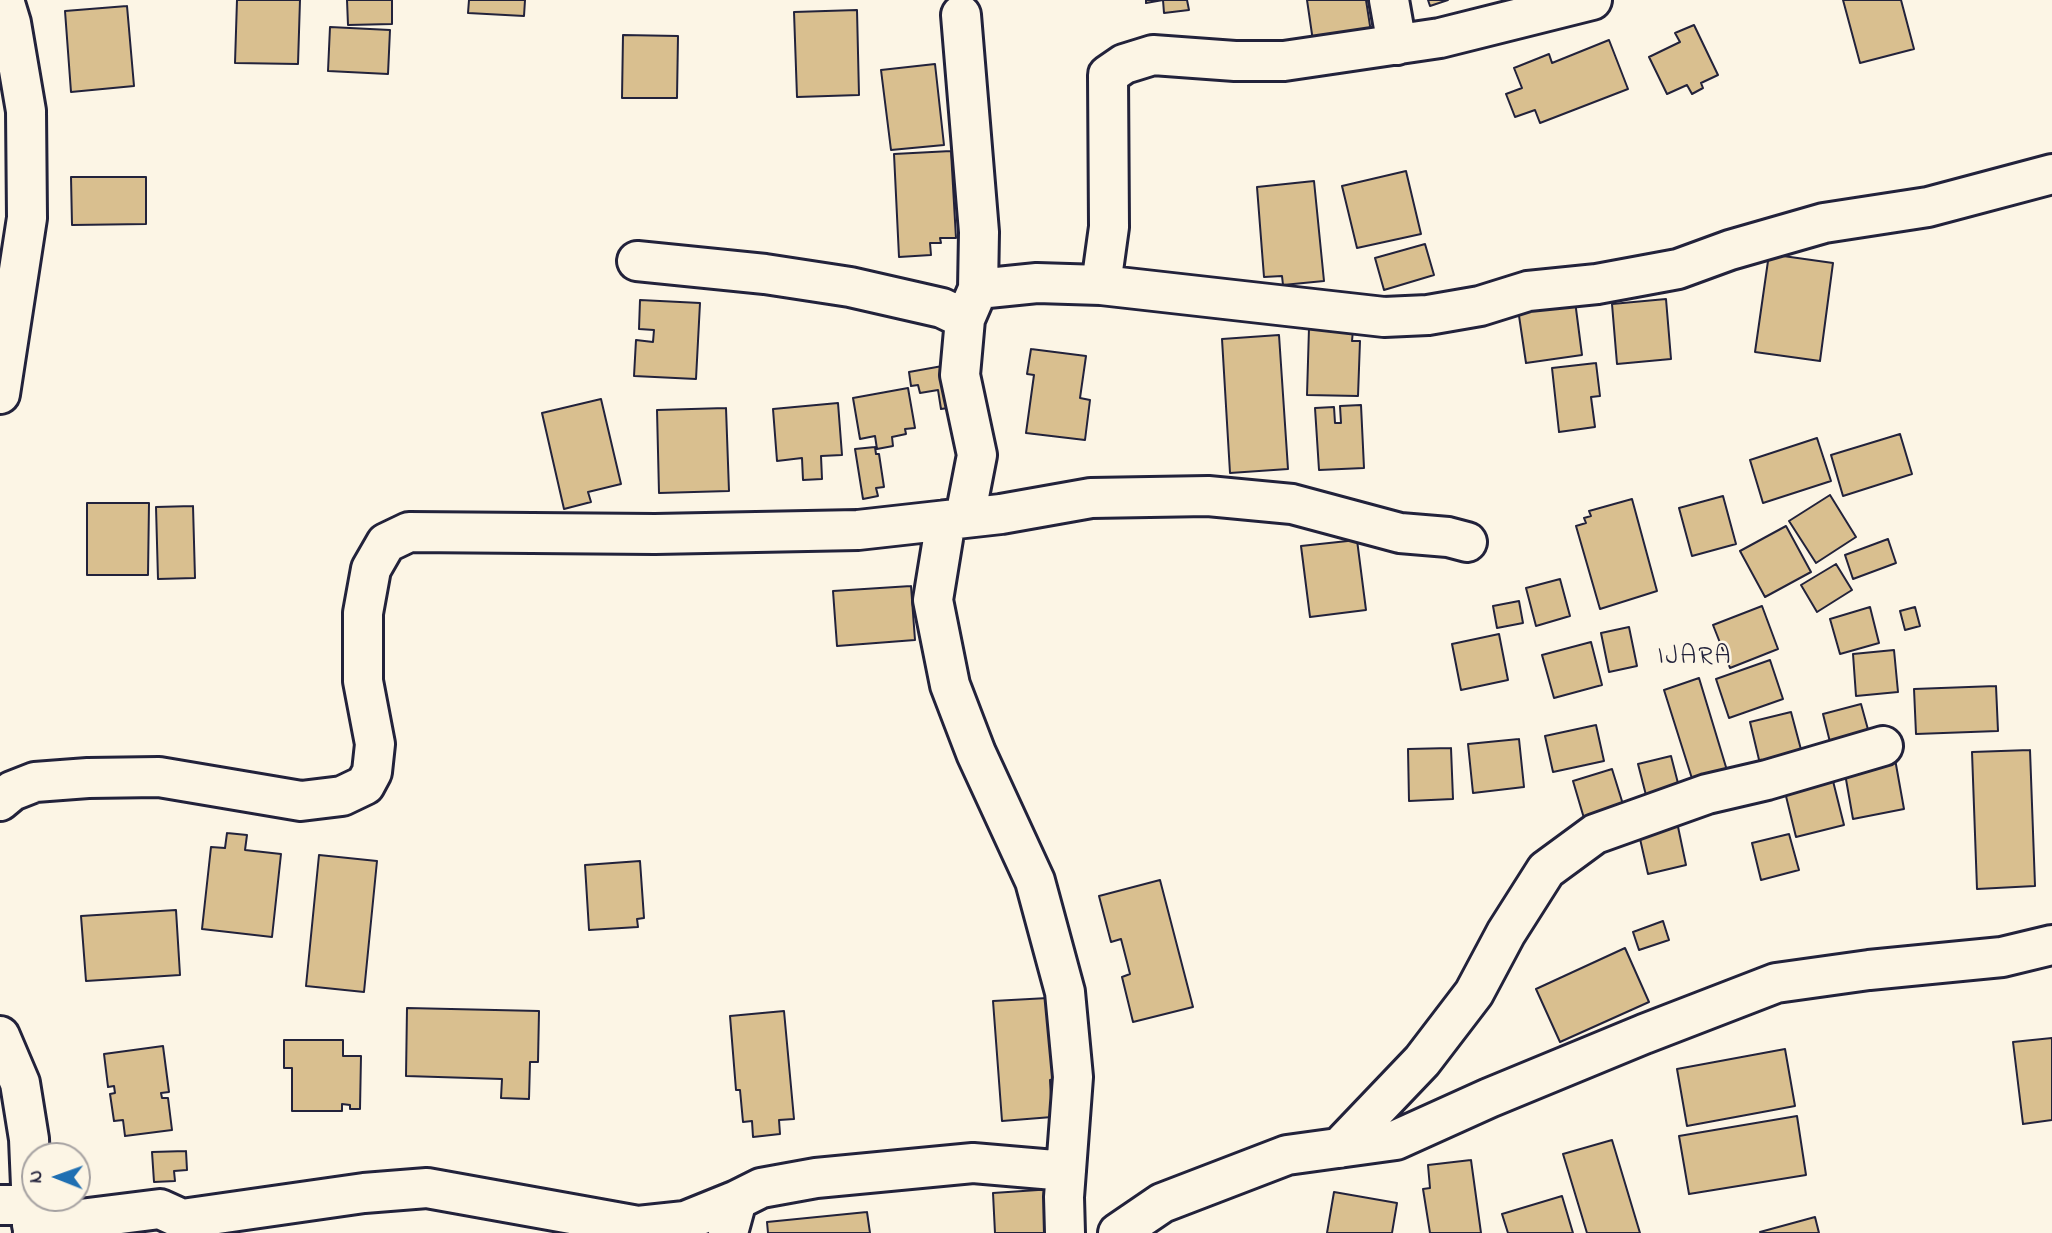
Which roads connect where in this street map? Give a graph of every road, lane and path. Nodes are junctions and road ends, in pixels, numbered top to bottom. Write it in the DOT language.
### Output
graph roads {
  1 [pos="4,0"];
  2 [pos="1389,0"];
  3 [pos="1592,0"];
  4 [pos="961,15"];
  5 [pos="1397,45"];
  6 [pos="2052,174"];
  7 [pos="637,261"];
  8 [pos="1101,285"];
  9 [pos="971,304"];
  10 [pos="0,394"];
  11 [pos="956,518"];
  12 [pos="1466,542"];
  13 [pos="1883,746"];
  14 [pos="0,801"];
  15 [pos="2052,945"];
  16 [pos="0,1036"];
  17 [pos="1339,1148"];
  18 [pos="1066,1171"];
  19 [pos="24,1217"];
  20 [pos="733,1217"];
  21 [pos="190,1226"];
  22 [pos="1065,1233"];
  23 [pos="1118,1233"];
  1 -- 10 [label="street"];
  2 -- 5 [label="street"];
  3 -- 5 [label="street"];
  4 -- 9 [label="street"];
  5 -- 8 [label="street"];
  6 -- 8 [label="street"];
  7 -- 9 [label="street"];
  8 -- 9 [label="street"];
  9 -- 11 [label="street"];
  11 -- 12 [label="street"];
  11 -- 14 [label="street"];
  11 -- 18 [label="street"];
  13 -- 17 [label="street"];
  15 -- 17 [label="street"];
  16 -- 19 [label="street"];
  17 -- 23 [label="street"];
  18 -- 20 [label="street"];
  18 -- 22 [label="street"];
  19 -- 21 [label="street"];
  20 -- 21 [label="street"];
}
